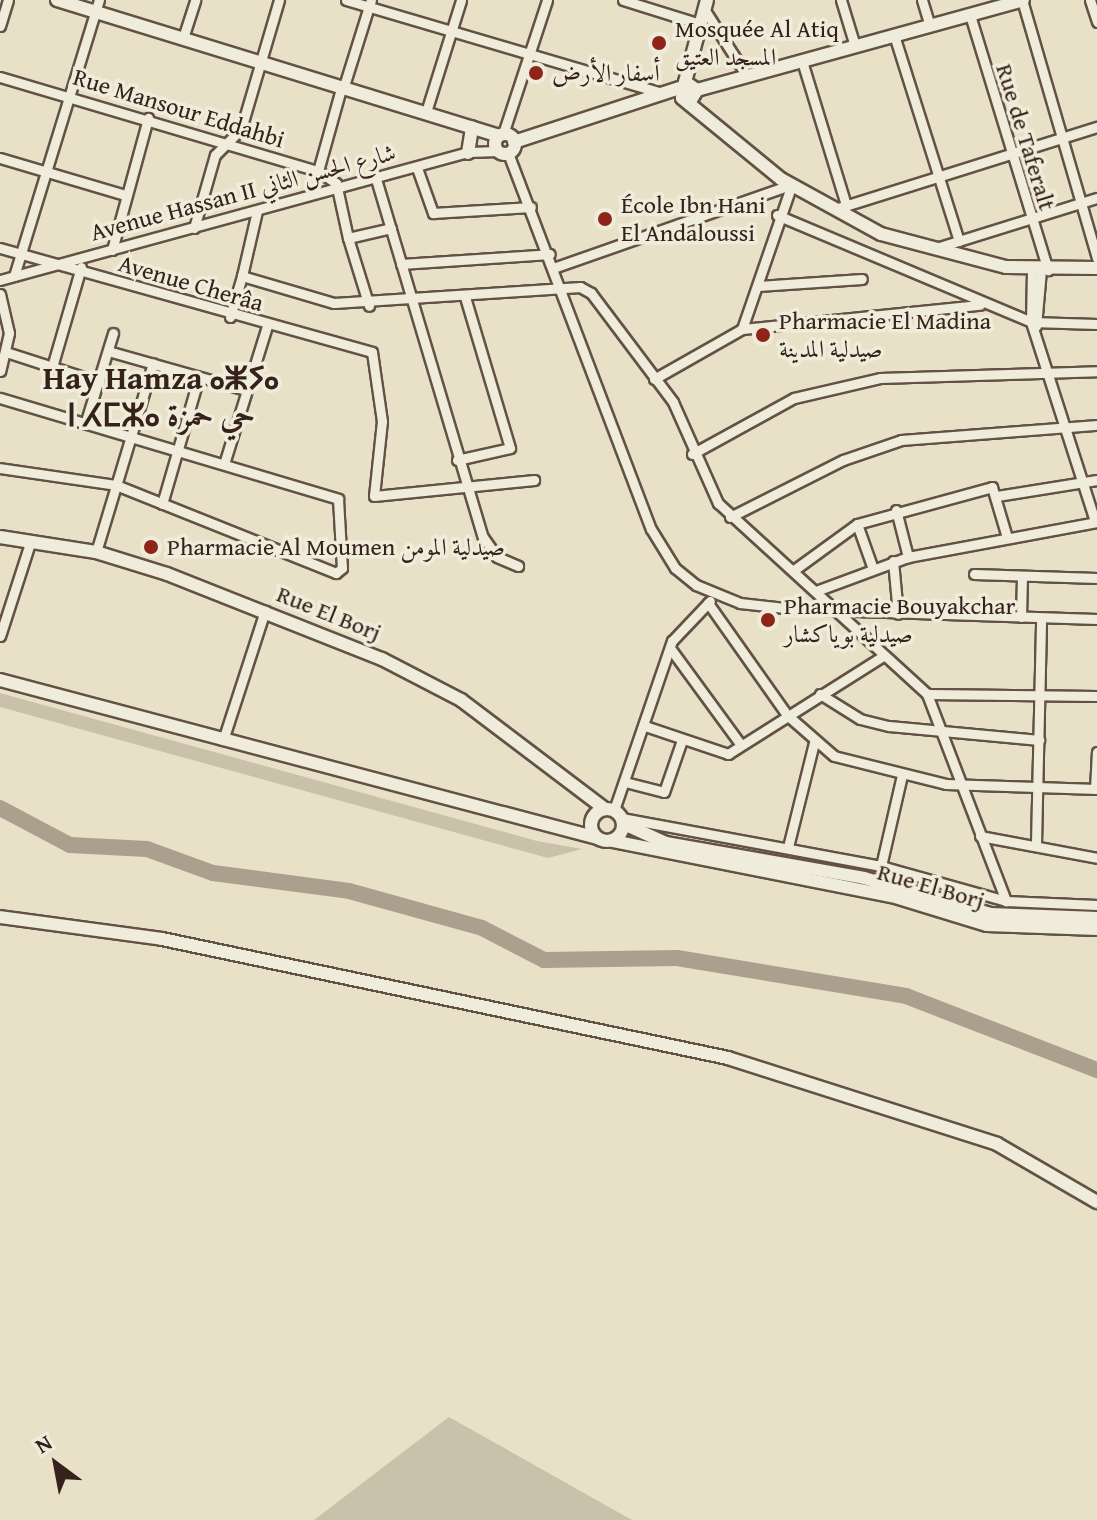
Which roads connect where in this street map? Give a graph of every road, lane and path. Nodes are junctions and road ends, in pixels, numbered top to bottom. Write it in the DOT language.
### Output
graph roads {
  1 [pos="8,0"];
  2 [pos="57,0"];
  3 [pos="195,0"];
  4 [pos="279,0"];
  5 [pos="346,0"];
  6 [pos="461,0"];
  7 [pos="547,0"];
  8 [pos="623,0"];
  9 [pos="841,0"];
  10 [pos="922,0"];
  11 [pos="1022,0"];
  12 [pos="1090,0"];
  13 [pos="1000,3"];
  14 [pos="370,4"];
  15 [pos="706,4"];
  16 [pos="97,6"];
  17 [pos="970,15"];
  18 [pos="1097,22"];
  19 [pos="700,24"];
  20 [pos="0,26"];
  21 [pos="930,26"];
  22 [pos="452,30"];
  23 [pos="894,35"];
  24 [pos="183,38"];
  25 [pos="855,46"];
  26 [pos="529,57"];
  27 [pos="261,61"];
  28 [pos="802,61"];
  29 [pos="747,76"];
  30 [pos="0,77"];
  31 [pos="343,86"];
  32 [pos="687,92"];
  33 [pos="666,95"];
  34 [pos="69,96"];
  35 [pos="650,103"];
  36 [pos="426,112"];
  37 [pos="148,118"];
  38 [pos="472,127"];
  39 [pos="1097,127"];
  40 [pos="1064,137"];
  41 [pos="230,142"];
  42 [pos="503,143"];
  43 [pos="1008,152"];
  44 [pos="468,153"];
  45 [pos="0,158"];
  46 [pos="417,168"];
  47 [pos="318,171"];
  48 [pos="46,172"];
  49 [pos="938,175"];
  50 [pos="376,179"];
  51 [pos="790,186"];
  52 [pos="333,190"];
  53 [pos="125,195"];
  54 [pos="1097,198"];
  55 [pos="1084,203"];
  56 [pos="846,205"];
  57 [pos="531,207"];
  58 [pos="257,211"];
  59 [pos="832,211"];
  60 [pos="777,215"];
  61 [pos="1029,219"];
  62 [pos="194,228"];
  63 [pos="391,228"];
  64 [pos="348,238"];
  65 [pos="959,241"];
  66 [pos="0,248"];
  67 [pos="112,250"];
  68 [pos="929,250"];
  69 [pos="21,254"];
  70 [pos="550,254"];
  71 [pos="84,257"];
  72 [pos="1097,258"];
  73 [pos="58,264"];
  74 [pos="401,264"];
  75 [pos="556,267"];
  76 [pos="1097,268"];
  77 [pos="1040,270"];
  78 [pos="80,272"];
  79 [pos="14,276"];
  80 [pos="242,276"];
  81 [pos="862,279"];
  82 [pos="0,280"];
  83 [pos="758,286"];
  84 [pos="562,288"];
  85 [pos="0,294"];
  86 [pos="465,297"];
  87 [pos="412,301"];
  88 [pos="981,305"];
  89 [pos="369,306"];
  90 [pos="230,317"];
  91 [pos="1097,324"];
  92 [pos="1035,325"];
  93 [pos="267,326"];
  94 [pos="742,329"];
  95 [pos="113,333"];
  96 [pos="108,351"];
  97 [pos="6,352"];
  98 [pos="153,363"];
  99 [pos="52,367"];
  100 [pos="0,371"];
  101 [pos="1046,371"];
  102 [pos="1097,371"];
  103 [pos="199,377"];
  104 [pos="654,379"];
  105 [pos="99,382"];
  106 [pos="246,390"];
  107 [pos="0,398"];
  108 [pos="86,421"];
  109 [pos="1097,425"];
  110 [pos="1063,426"];
  111 [pos="133,435"];
  112 [pos="177,449"];
  113 [pos="692,454"];
  114 [pos="457,460"];
  115 [pos="224,464"];
  116 [pos="0,468"];
  117 [pos="534,480"];
  118 [pos="1082,480"];
  119 [pos="1097,480"];
  120 [pos="116,485"];
  121 [pos="465,487"];
  122 [pos="997,496"];
  123 [pos="162,504"];
  124 [pos="896,510"];
  125 [pos="730,517"];
  126 [pos="1096,522"];
  127 [pos="857,524"];
  128 [pos="1006,534"];
  129 [pos="0,537"];
  130 [pos="31,540"];
  131 [pos="96,552"];
  132 [pos="908,557"];
  133 [pos="893,561"];
  134 [pos="518,566"];
  135 [pos="873,569"];
  136 [pos="794,570"];
  137 [pos="974,574"];
  138 [pos="1022,576"];
  139 [pos="1097,578"];
  140 [pos="816,591"];
  141 [pos="712,599"];
  142 [pos="265,611"];
  143 [pos="838,612"];
  144 [pos="898,614"];
  145 [pos="1021,617"];
  146 [pos="1041,618"];
  147 [pos="1097,619"];
  148 [pos="0,636"];
  149 [pos="670,648"];
  150 [pos="883,656"];
  151 [pos="0,680"];
  152 [pos="820,694"];
  153 [pos="927,694"];
  154 [pos="1040,695"];
  155 [pos="1097,696"];
  156 [pos="787,715"];
  157 [pos="645,726"];
  158 [pos="941,733"];
  159 [pos="223,740"];
  160 [pos="682,740"];
  161 [pos="1039,740"];
  162 [pos="814,743"];
  163 [pos="741,745"];
  164 [pos="1097,752"];
  165 [pos="902,775"];
  166 [pos="625,782"];
  167 [pos="960,785"];
  168 [pos="1036,788"];
  169 [pos="1096,789"];
  170 [pos="616,815"];
  171 [pos="980,836"];
  172 [pos="597,838"];
  173 [pos="613,841"];
  174 [pos="1036,844"];
  175 [pos="788,847"];
  176 [pos="1097,858"];
  177 [pos="881,866"];
  178 [pos="1006,901"];
  179 [pos="1097,905"];
  180 [pos="0,917"];
  181 [pos="1097,918"];
  182 [pos="1097,929"];
  183 [pos="1097,1202"];
  1 -- 20 [label="street"];
  2 -- 16 [label="street"];
  3 -- 24 [label="street"];
  4 -- 27 [label="street"];
  5 -- 14 [label="street"];
  6 -- 22 [label="street"];
  7 -- 26 [label="street"];
  8 -- 19 [label="street"];
  9 -- 25 [label="street"];
  10 -- 21 [label="street"];
  11 -- 13 [label="street"];
  11 -- 40 [label="street"];
  12 -- 18 [label="street"];
  13 -- 17 [label="street"];
  14 -- 22 [label="street"];
  14 -- 31 [label="street"];
  15 -- 19 [label="street"];
  15 -- 29 [label="street"];
  16 -- 24 [label="street"];
  16 -- 34 [label="street"];
  17 -- 21 [label="street"];
  17 -- 43 [label="street, Rue de Taferalt"];
  19 -- 32 [label="street"];
  21 -- 23 [label="street"];
  22 -- 26 [label="street"];
  22 -- 36 [label="street"];
  23 -- 25 [label="street"];
  23 -- 49 [label="street"];
  24 -- 27 [label="street"];
  25 -- 28 [label="street"];
  26 -- 33 [label="street"];
  26 -- 42 [label="street"];
  27 -- 31 [label="street"];
  27 -- 41 [label="street"];
  28 -- 29 [label="street"];
  28 -- 56 [label="street"];
  29 -- 32 [label="street"];
  30 -- 34 [label="street, Rue Mansour Eddahbi"];
  31 -- 36 [label="street"];
  31 -- 47 [label="street"];
  32 -- 33 [label="street"];
  32 -- 35 [label="street"];
  32 -- 51 [label="street"];
  33 -- 35 [label="street"];
  34 -- 37 [label="street, Rue Mansour Eddahbi"];
  34 -- 48 [label="street"];
  35 -- 42 [label="street"];
  36 -- 38 [label="street"];
  37 -- 41 [label="street, Rue Mansour Eddahbi"];
  37 -- 53 [label="street"];
  38 -- 42 [label="street"];
  38 -- 44 [label="street"];
  39 -- 40 [label="street"];
  40 -- 43 [label="street"];
  40 -- 55 [label="street"];
  41 -- 47 [label="street, Rue Mansour Eddahbi"];
  41 -- 62 [label="street"];
  42 -- 44 [label="street, Avenue Hassan II شارع الحسن الثاني"];
  42 -- 57 [label="street"];
  43 -- 49 [label="street"];
  43 -- 61 [label="street, Rue de Taferalt"];
  44 -- 46 [label="street, Avenue Hassan II شارع الحسن الثاني"];
  45 -- 48 [label="street"];
  46 -- 50 [label="street, Avenue Hassan II شارع الحسن الثاني"];
  46 -- 57 [label="street"];
  47 -- 52 [label="street"];
  48 -- 53 [label="street"];
  48 -- 69 [label="street"];
  49 -- 56 [label="street"];
  49 -- 65 [label="street"];
  50 -- 52 [label="street, Avenue Hassan II شارع الحسن الثاني"];
  50 -- 63 [label="street"];
  51 -- 59 [label="street"];
  51 -- 60 [label="street"];
  51 -- 75 [label="street"];
  52 -- 58 [label="street, Avenue Hassan II شارع الحسن الثاني"];
  52 -- 64 [label="street"];
  53 -- 67 [label="street"];
  54 -- 55 [label="street"];
  55 -- 61 [label="street"];
  55 -- 72 [label="street"];
  56 -- 59 [label="street"];
  57 -- 70 [label="street"];
  58 -- 62 [label="street, Avenue Hassan II شارع الحسن الثاني"];
  58 -- 80 [label="street"];
  59 -- 68 [label="street"];
  60 -- 83 [label="street"];
  60 -- 88 [label="street"];
  61 -- 65 [label="street"];
  61 -- 77 [label="street, Rue de Taferalt"];
  62 -- 67 [label="street, Avenue Hassan II شارع الحسن الثاني"];
  63 -- 64 [label="street"];
  63 -- 74 [label="street"];
  64 -- 89 [label="street"];
  65 -- 68 [label="street"];
  66 -- 69 [label="street, Avenue Cherâa"];
  67 -- 71 [label="street, Avenue Hassan II شارع الحسن الثاني"];
  68 -- 77 [label="street"];
  69 -- 73 [label="street, Avenue Cherâa"];
  69 -- 79 [label="street"];
  70 -- 74 [label="street"];
  70 -- 75 [label="street"];
  71 -- 73 [label="street, Avenue Hassan II شارع الحسن الثاني"];
  71 -- 78 [label="street"];
  73 -- 78 [label="street, Avenue Cherâa"];
  73 -- 79 [label="street, Avenue Hassan II شارع الحسن الثاني"];
  74 -- 87 [label="street"];
  75 -- 84 [label="street"];
  76 -- 77 [label="street"];
  77 -- 92 [label="street"];
  78 -- 90 [label="street, Avenue Cherâa"];
  78 -- 99 [label="street"];
  79 -- 82 [label="street, Avenue Hassan II شارع الحسن الثاني"];
  80 -- 89 [label="street"];
  80 -- 90 [label="street"];
  81 -- 83 [label="street"];
  83 -- 94 [label="street"];
  84 -- 86 [label="street"];
  84 -- 104 [label="street"];
  84 -- 141 [label="street"];
  85 -- 97 [label="street"];
  86 -- 87 [label="street"];
  86 -- 114 [label="street"];
  87 -- 89 [label="street"];
  87 -- 114 [label="street"];
  88 -- 92 [label="street"];
  88 -- 94 [label="street"];
  90 -- 93 [label="street, Avenue Cherâa"];
  91 -- 92 [label="street"];
  92 -- 101 [label="street"];
  93 -- 106 [label="street"];
  93 -- 121 [label="street, Avenue Cherâa"];
  94 -- 104 [label="street"];
  95 -- 96 [label="street"];
  96 -- 98 [label="street"];
  96 -- 105 [label="street"];
  97 -- 99 [label="street"];
  97 -- 100 [label="street"];
  98 -- 103 [label="street"];
  98 -- 111 [label="street"];
  99 -- 105 [label="street"];
  101 -- 102 [label="street"];
  101 -- 110 [label="street"];
  101 -- 113 [label="street"];
  103 -- 106 [label="street"];
  103 -- 112 [label="street"];
  104 -- 113 [label="street"];
  105 -- 108 [label="street"];
  106 -- 115 [label="street"];
  107 -- 108 [label="street"];
  108 -- 111 [label="street"];
  109 -- 110 [label="street"];
  110 -- 118 [label="street"];
  110 -- 125 [label="street"];
  111 -- 112 [label="street"];
  111 -- 120 [label="street"];
  112 -- 115 [label="street"];
  112 -- 123 [label="street"];
  113 -- 125 [label="street"];
  114 -- 121 [label="street"];
  115 -- 123 [label="street"];
  116 -- 120 [label="street"];
  117 -- 121 [label="street"];
  118 -- 119 [label="street"];
  118 -- 122 [label="street"];
  118 -- 126 [label="street"];
  120 -- 123 [label="street"];
  120 -- 131 [label="street"];
  121 -- 134 [label="street"];
  122 -- 124 [label="street"];
  122 -- 128 [label="street"];
  124 -- 127 [label="street"];
  124 -- 132 [label="street"];
  125 -- 136 [label="street"];
  126 -- 128 [label="street"];
  127 -- 135 [label="street"];
  127 -- 136 [label="street"];
  128 -- 132 [label="street"];
  129 -- 130 [label="street, Rue El Borj"];
  130 -- 131 [label="street, Rue El Borj"];
  130 -- 148 [label="street"];
  131 -- 142 [label="street, Rue El Borj"];
  132 -- 133 [label="street"];
  133 -- 135 [label="street"];
  133 -- 144 [label="street"];
  135 -- 140 [label="street"];
  136 -- 140 [label="street"];
  137 -- 138 [label="street"];
  138 -- 139 [label="street"];
  138 -- 145 [label="street"];
  140 -- 143 [label="street"];
  141 -- 143 [label="street"];
  141 -- 149 [label="street"];
  141 -- 156 [label="street"];
  142 -- 159 [label="street"];
  142 -- 170 [label="street, Rue El Borj"];
  143 -- 144 [label="street"];
  143 -- 150 [label="street"];
  144 -- 145 [label="street"];
  145 -- 146 [label="street"];
  146 -- 147 [label="street"];
  146 -- 154 [label="street"];
  149 -- 157 [label="street"];
  149 -- 163 [label="street"];
  150 -- 152 [label="street"];
  150 -- 153 [label="street"];
  151 -- 159 [label="street, Rue El Borj"];
  152 -- 156 [label="street"];
  152 -- 158 [label="street"];
  153 -- 154 [label="street"];
  153 -- 158 [label="street"];
  154 -- 155 [label="street"];
  154 -- 161 [label="street"];
  156 -- 162 [label="street"];
  156 -- 163 [label="street"];
  157 -- 160 [label="street"];
  157 -- 166 [label="street"];
  158 -- 161 [label="street"];
  158 -- 167 [label="street"];
  159 -- 172 [label="street, Rue El Borj"];
  160 -- 163 [label="street"];
  160 -- 166 [label="street"];
  161 -- 168 [label="street"];
  162 -- 165 [label="street"];
  162 -- 175 [label="street"];
  164 -- 169 [label="street"];
  165 -- 167 [label="street"];
  165 -- 177 [label="street"];
  166 -- 170 [label="street"];
  167 -- 168 [label="street"];
  167 -- 171 [label="street"];
  168 -- 169 [label="street"];
  168 -- 174 [label="street"];
  170 -- 172 [label="street"];
  170 -- 173 [label="street"];
  170 -- 175 [label="street"];
  170 -- 181 [label="street, Rue El Borj"];
  171 -- 174 [label="street"];
  171 -- 178 [label="street"];
  172 -- 173 [label="street, Rue El Borj"];
  173 -- 182 [label="street, Rue El Borj"];
  174 -- 176 [label="street"];
  175 -- 177 [label="street"];
  177 -- 178 [label="street"];
  178 -- 179 [label="street"];
  180 -- 183 [label="street"];
}
